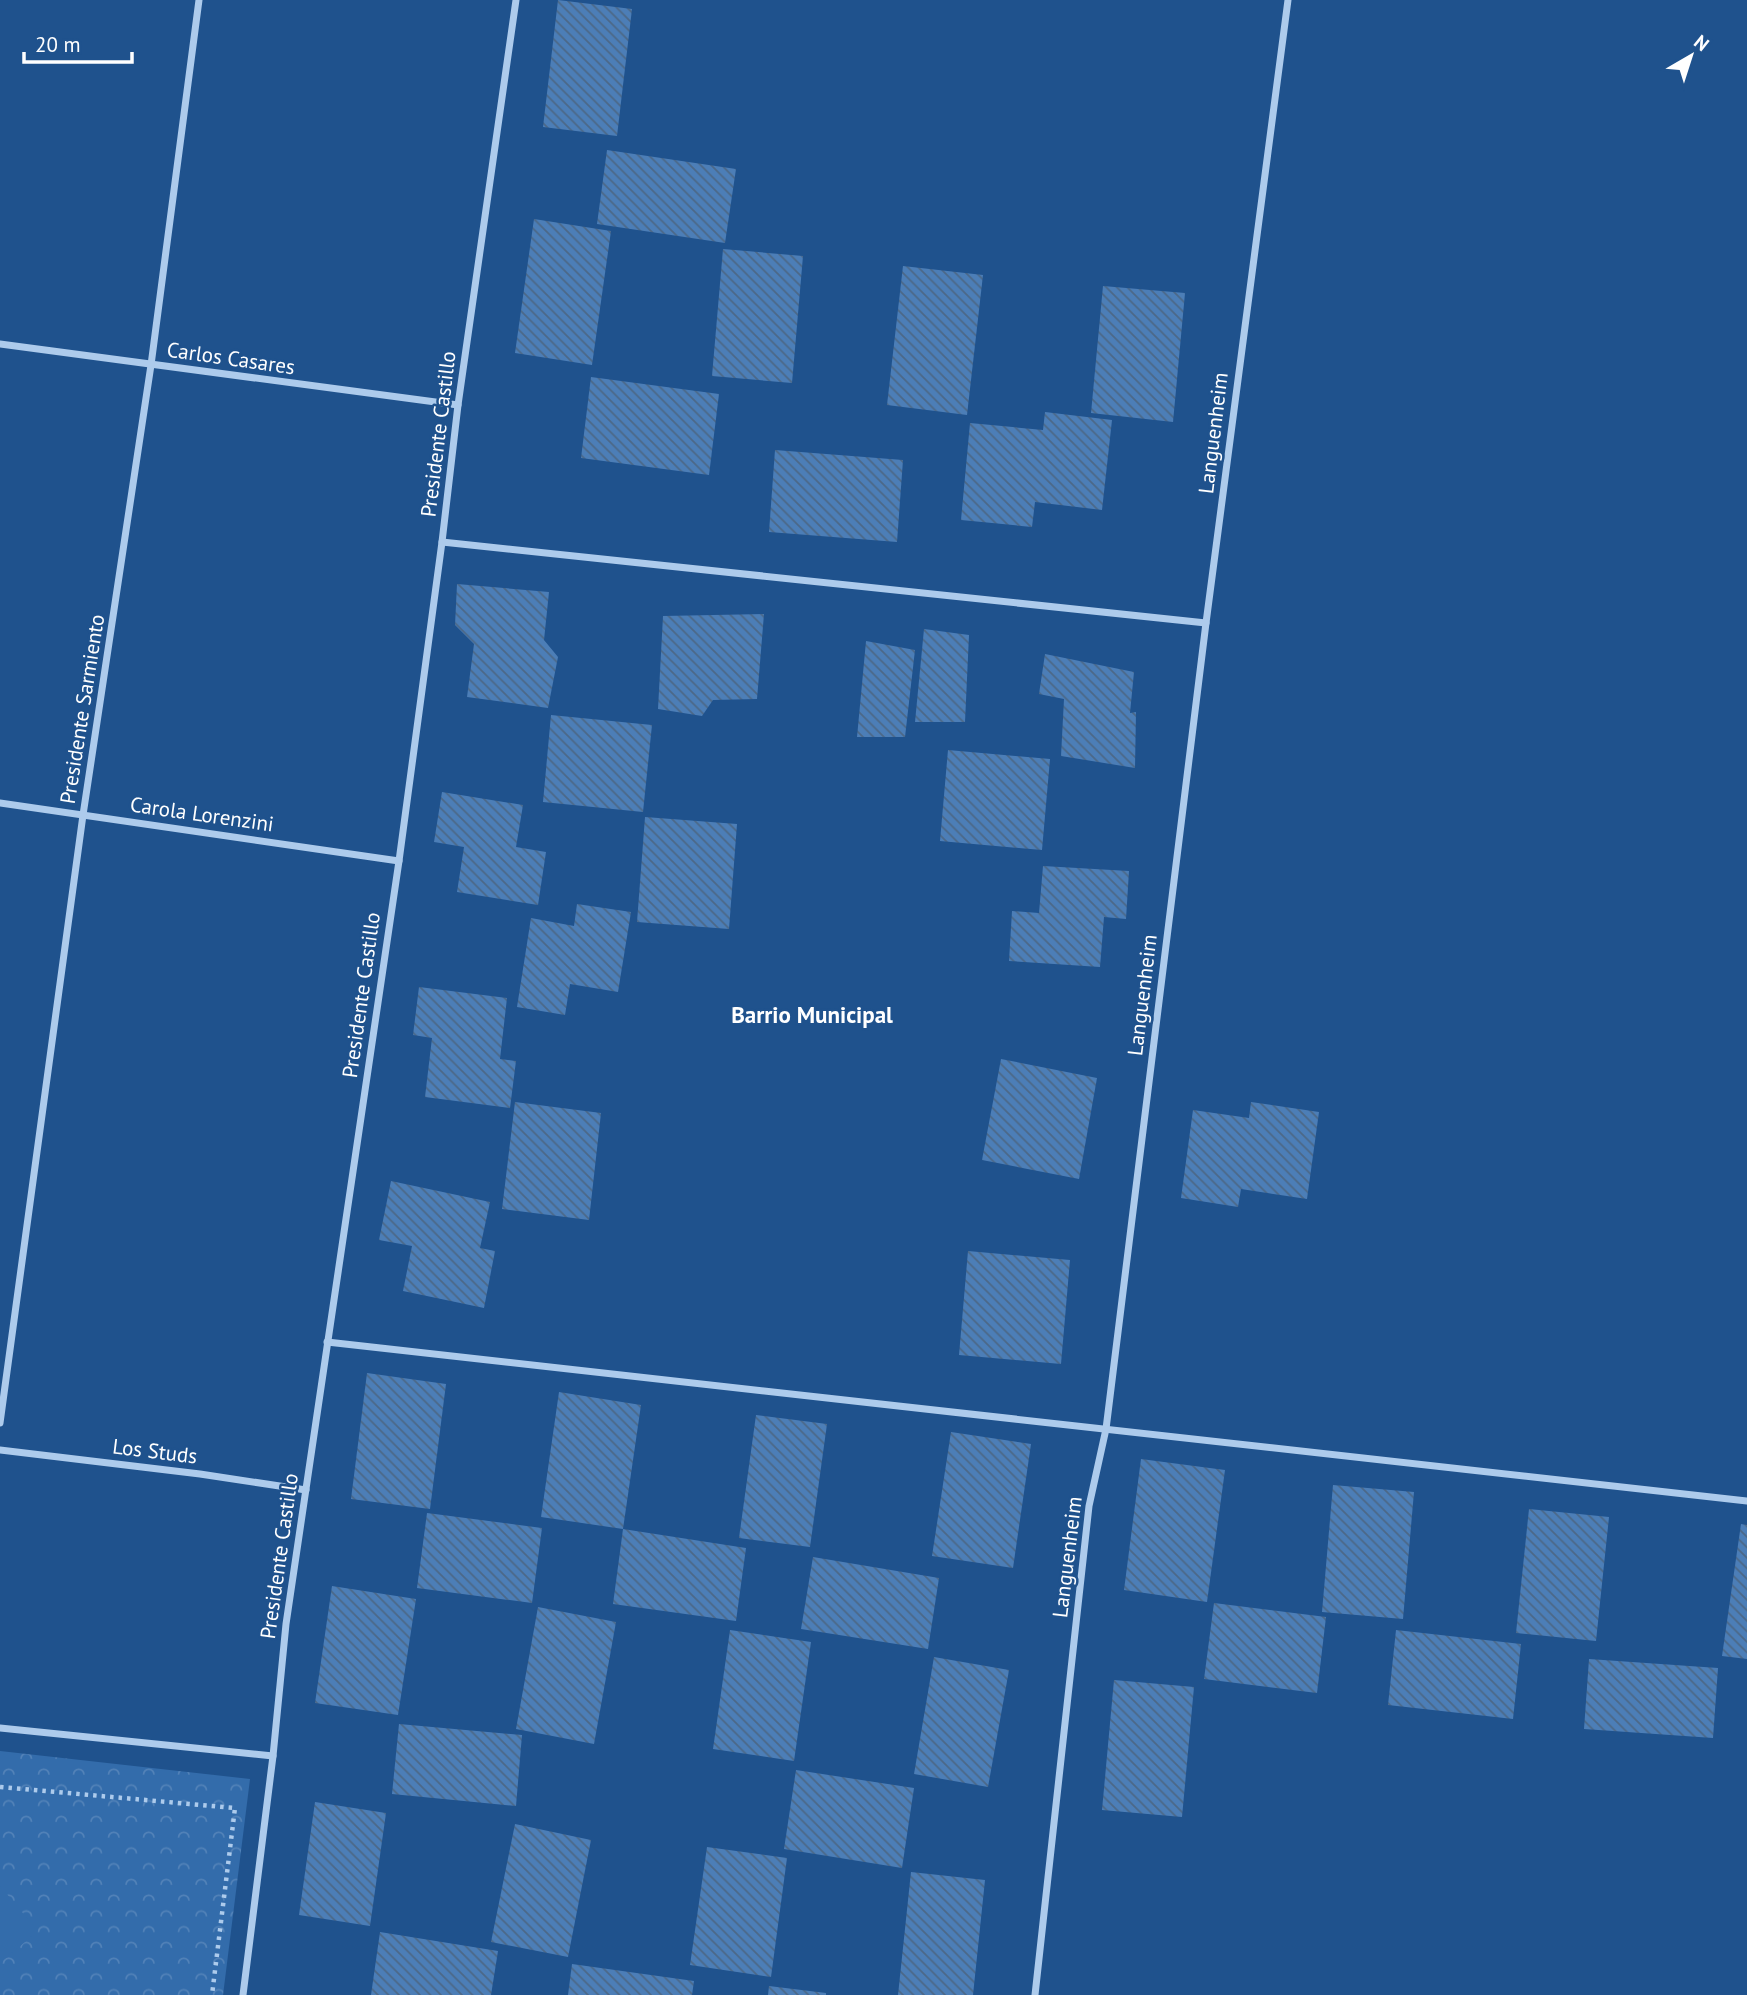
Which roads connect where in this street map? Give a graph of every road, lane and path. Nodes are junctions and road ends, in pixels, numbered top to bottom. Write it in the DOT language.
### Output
graph roads {
  1 [pos="199,0"];
  2 [pos="516,0"];
  3 [pos="1287,0"];
  4 [pos="0,344"];
  5 [pos="151,365"];
  6 [pos="458,405"];
  7 [pos="443,542"];
  8 [pos="1206,623"];
  9 [pos="0,803"];
  10 [pos="83,815"];
  11 [pos="399,861"];
  12 [pos="327,1342"];
  13 [pos="0,1423"];
  14 [pos="1106,1429"];
  15 [pos="0,1450"];
  16 [pos="306,1490"];
  17 [pos="1747,1501"];
  18 [pos="0,1728"];
  19 [pos="273,1756"];
  20 [pos="0,1787"];
  21 [pos="212,1995"];
  22 [pos="243,1995"];
  23 [pos="1035,1995"];
  1 -- 5 [label="street, Presidente Sarmiento"];
  2 -- 6 [label="street, Presidente Castillo"];
  3 -- 8 [label="street, Languenheim"];
  4 -- 5 [label="street, Carlos Casares"];
  5 -- 6 [label="street, Carlos Casares"];
  5 -- 10 [label="street, Presidente Sarmiento"];
  6 -- 7 [label="street, Presidente Castillo"];
  7 -- 8 [label="street"];
  7 -- 11 [label="street, Presidente Castillo"];
  8 -- 14 [label="street, Languenheim"];
  9 -- 10 [label="street, Carola Lorenzini"];
  10 -- 11 [label="street, Carola Lorenzini"];
  10 -- 13 [label="street, Presidente Sarmiento"];
  11 -- 12 [label="street, Presidente Castillo"];
  12 -- 14 [label="street"];
  12 -- 16 [label="street, Presidente Castillo"];
  14 -- 17 [label="street"];
  14 -- 23 [label="street, Languenheim"];
  15 -- 16 [label="street, Los Studs"];
  16 -- 19 [label="street, Presidente Castillo"];
  18 -- 19 [label="street"];
  19 -- 22 [label="street, Presidente Castillo"];
  20 -- 21 [label="path"];
}
